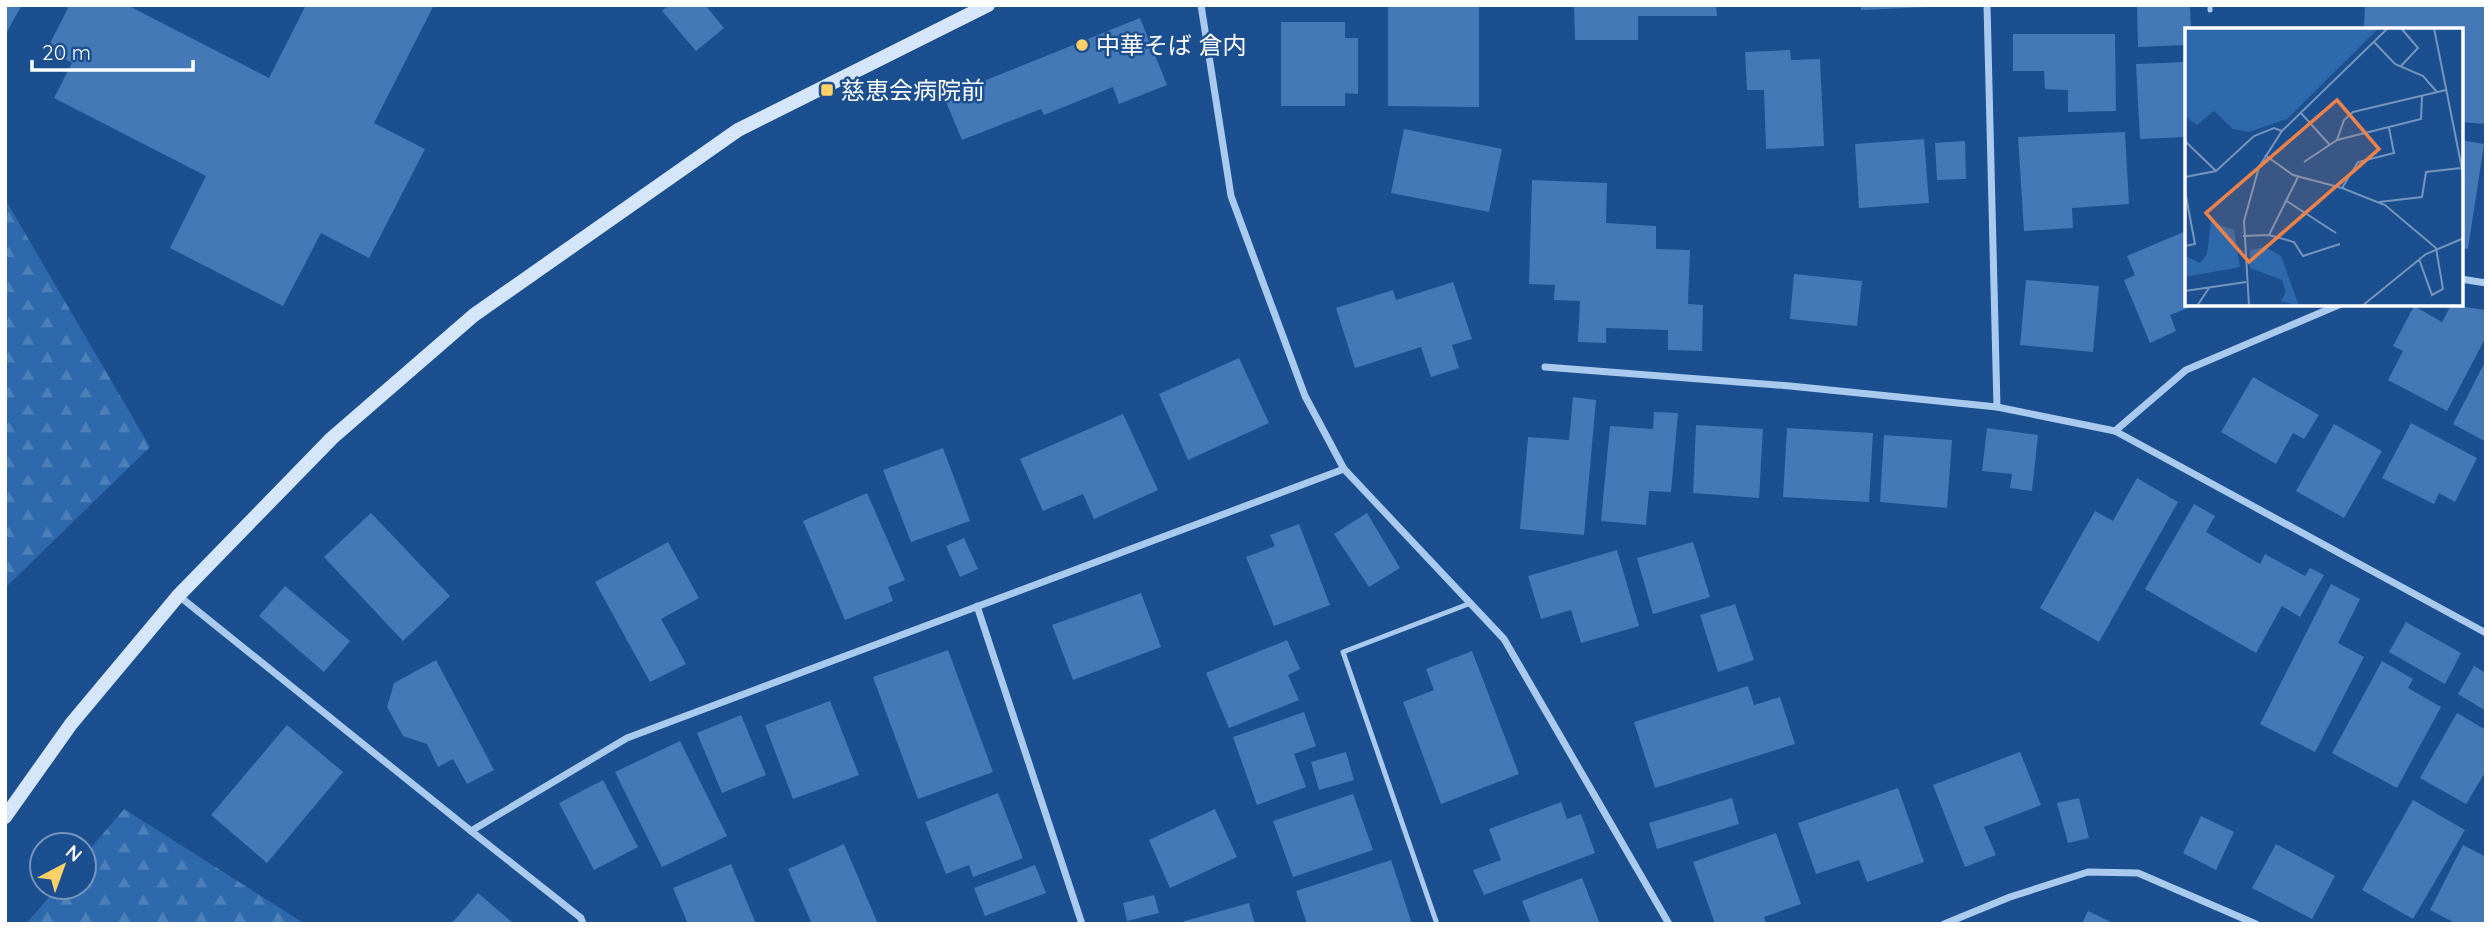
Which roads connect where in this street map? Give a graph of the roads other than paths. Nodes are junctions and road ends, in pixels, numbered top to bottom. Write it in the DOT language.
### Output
graph roads {
  1 [pos="988,5"];
  2 [pos="1201,5"];
  3 [pos="1987,5"];
  4 [pos="2463,279"];
  5 [pos="2486,283"];
  6 [pos="2336,306"];
  7 [pos="1545,367"];
  8 [pos="1997,407"];
  9 [pos="2115,431"];
  10 [pos="1344,469"];
  11 [pos="178,596"];
  12 [pos="1471,603"];
  13 [pos="977,606"];
  14 [pos="2486,633"];
  15 [pos="5,817"];
  16 [pos="471,831"];
  17 [pos="583,924"];
  18 [pos="1082,924"];
  19 [pos="1437,924"];
  20 [pos="1669,924"];
  21 [pos="1944,924"];
  22 [pos="2256,924"];
  1 -- 11 [label="street"];
  2 -- 10 [label="street"];
  3 -- 8 [label="street"];
  4 -- 5 [label="street"];
  6 -- 9 [label="street"];
  7 -- 8 [label="street"];
  8 -- 9 [label="street"];
  9 -- 14 [label="street"];
  10 -- 12 [label="street"];
  10 -- 13 [label="street"];
  11 -- 15 [label="street"];
  11 -- 16 [label="street"];
  12 -- 19 [label="lane"];
  12 -- 20 [label="street"];
  13 -- 16 [label="street"];
  13 -- 18 [label="street"];
  16 -- 17 [label="street"];
  21 -- 22 [label="street"];
}
